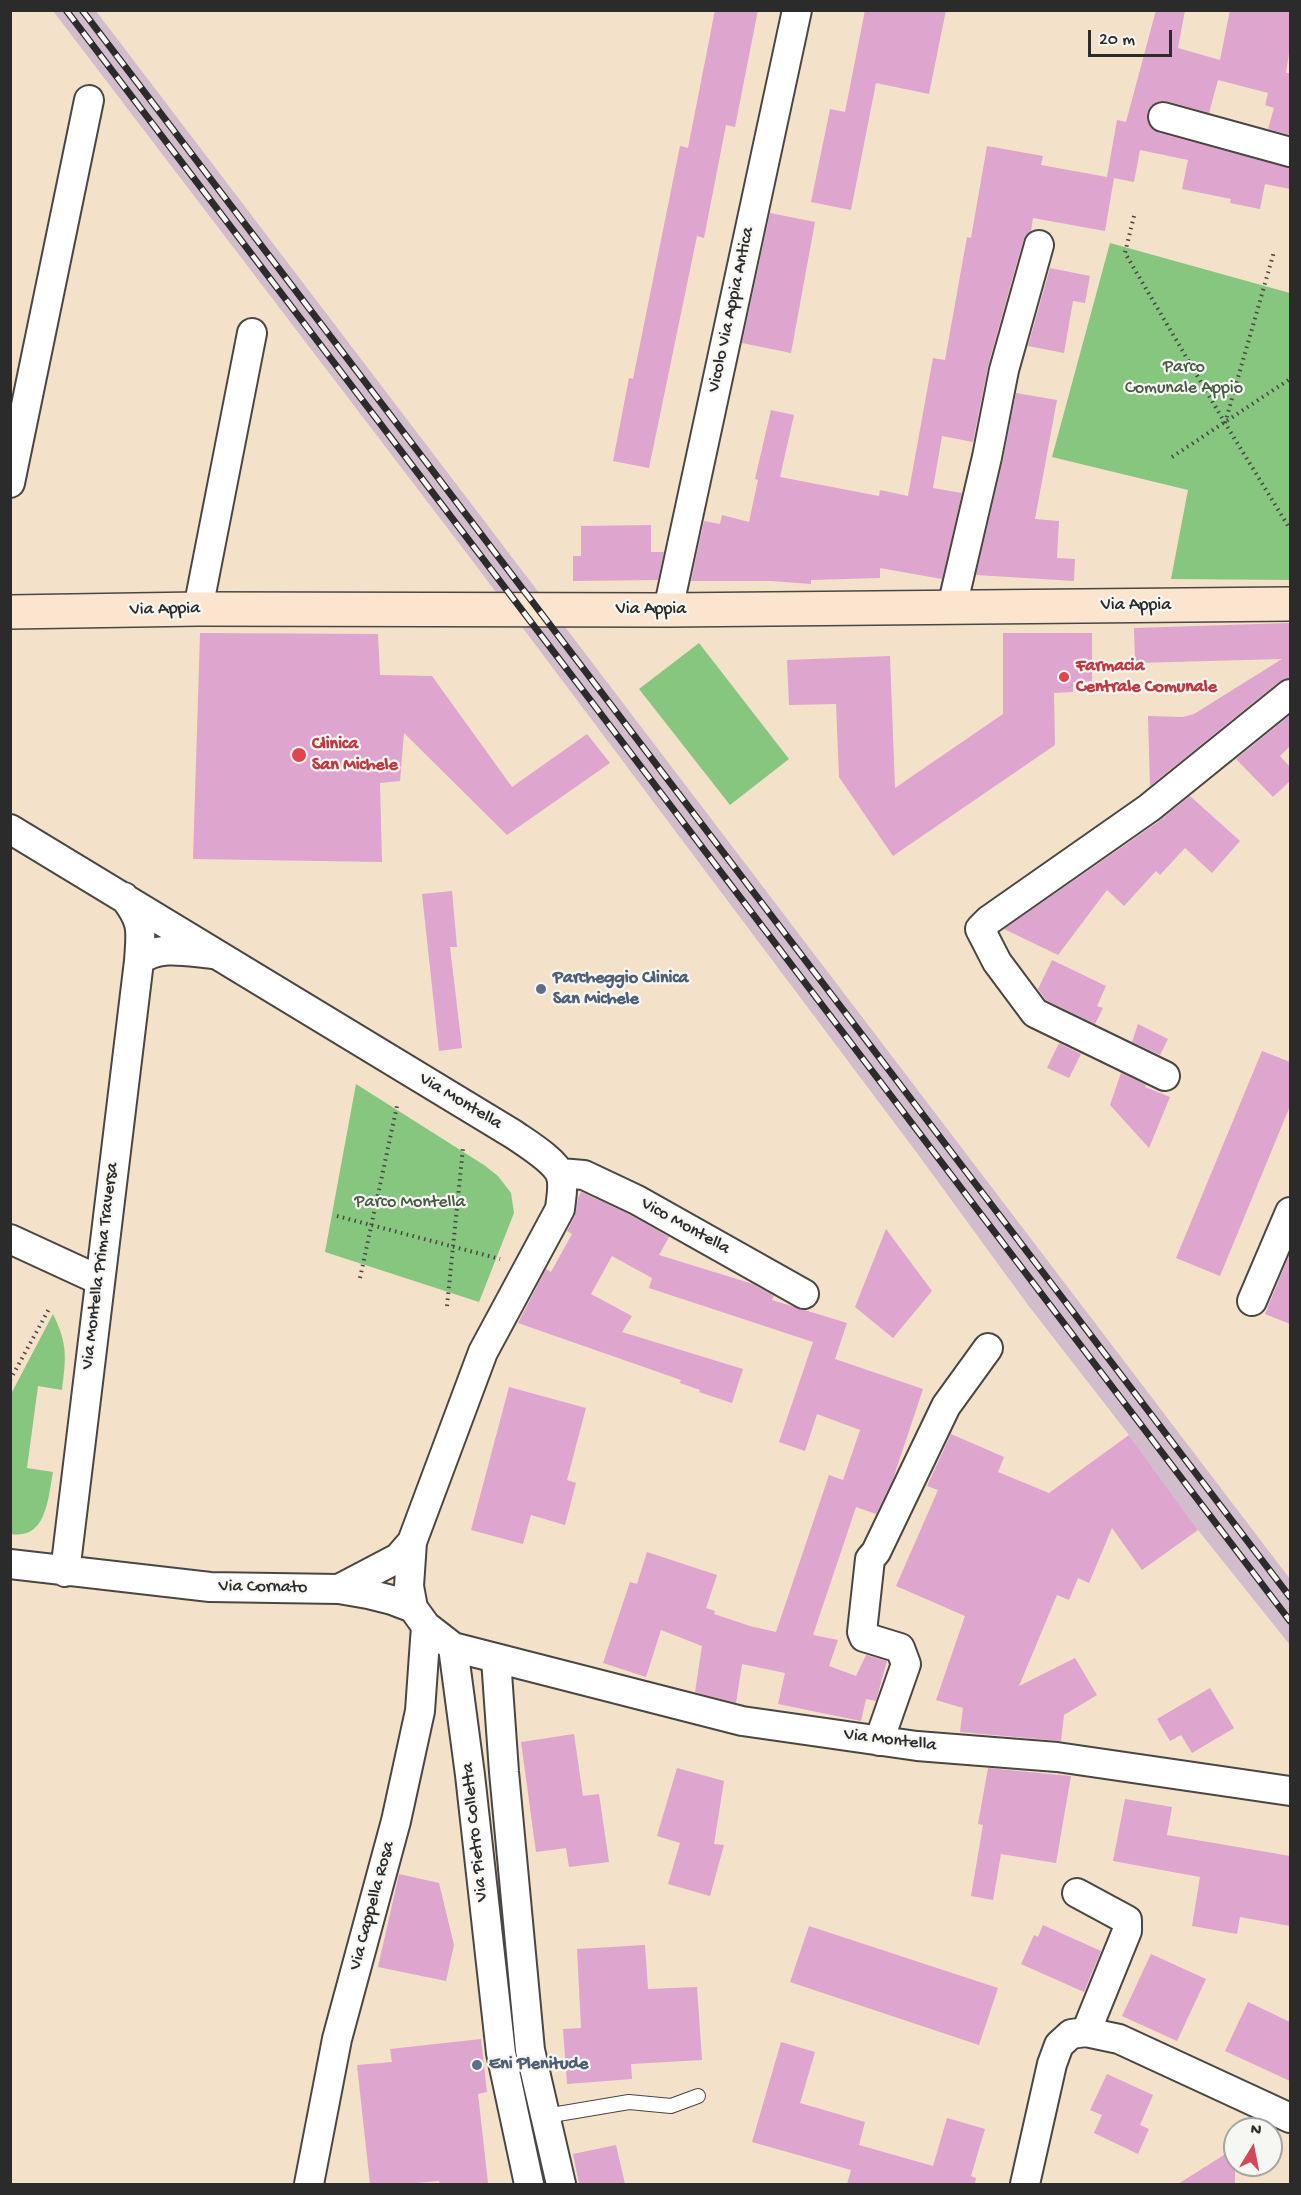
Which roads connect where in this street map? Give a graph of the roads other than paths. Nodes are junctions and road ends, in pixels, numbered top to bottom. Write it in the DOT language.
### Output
graph roads {
  1 [pos="797,10"];
  2 [pos="88,100"];
  3 [pos="1163,117"];
  4 [pos="1290,152"];
  5 [pos="1039,244"];
  6 [pos="252,333"];
  7 [pos="10,483"];
  8 [pos="1290,604"];
  9 [pos="952,607"];
  10 [pos="198,609"];
  11 [pos="668,610"];
  12 [pos="10,612"];
  13 [pos="1290,694"];
  14 [pos="10,829"];
  15 [pos="124,897"];
  16 [pos="219,955"];
  17 [pos="139,961"];
  18 [pos="1165,1076"];
  19 [pos="560,1173"];
  20 [pos="1290,1212"];
  21 [pos="10,1239"];
  22 [pos="99,1280"];
  23 [pos="804,1294"];
  24 [pos="1252,1301"];
  25 [pos="988,1347"];
  26 [pos="412,1542"];
  27 [pos="10,1564"];
  28 [pos="65,1572"];
  29 [pos="339,1588"];
  30 [pos="420,1617"];
  31 [pos="453,1647"];
  32 [pos="496,1659"];
  33 [pos="879,1741"];
  34 [pos="1290,1791"];
  35 [pos="1077,1893"];
  36 [pos="526,2014"];
  37 [pos="497,2017"];
  38 [pos="1086,2032"];
  39 [pos="698,2096"];
  40 [pos="546,2116"];
  41 [pos="1290,2118"];
  42 [pos="309,2184"];
  43 [pos="529,2184"];
  44 [pos="561,2184"];
  45 [pos="1025,2184"];
  1 -- 11 [label="street, Vicolo Via Appia Antica"];
  2 -- 7 [label="street"];
  3 -- 4 [label="street"];
  5 -- 9 [label="street"];
  6 -- 10 [label="street"];
  8 -- 9 [label="street, Via Appia"];
  9 -- 11 [label="street, Via Appia"];
  10 -- 11 [label="street, Via Appia"];
  10 -- 12 [label="street, Via Appia"];
  13 -- 18 [label="street"];
  14 -- 15 [label="street, Via Montella"];
  15 -- 16 [label="street, Via Montella"];
  15 -- 17 [label="street, Via Montella Prima Traversa"];
  16 -- 17 [label="street"];
  16 -- 19 [label="street, Via Montella"];
  17 -- 22 [label="street, Via Montella Prima Traversa"];
  19 -- 23 [label="street, Vico Montella"];
  19 -- 26 [label="street"];
  20 -- 24 [label="street"];
  21 -- 22 [label="street"];
  22 -- 28 [label="street, Via Montella Prima Traversa"];
  25 -- 33 [label="street"];
  26 -- 29 [label="street"];
  26 -- 30 [label="street"];
  27 -- 28 [label="street, Via Cornato"];
  28 -- 29 [label="street, Via Cornato"];
  29 -- 30 [label="street, Via Cornato"];
  30 -- 31 [label="street, Via Cornato"];
  30 -- 42 [label="street, Via Cappella Rosa"];
  31 -- 32 [label="street, Via Cornato"];
  31 -- 37 [label="street, Via Pietro Colletta"];
  32 -- 33 [label="street, Via Montella"];
  32 -- 36 [label="street, Via Pietro Colletta"];
  33 -- 34 [label="street, Via Montella"];
  35 -- 38 [label="street"];
  36 -- 37 [label="street"];
  36 -- 40 [label="street, Via Pietro Colletta"];
  37 -- 43 [label="street, Via Pietro Colletta"];
  38 -- 41 [label="street"];
  38 -- 45 [label="street"];
  39 -- 40 [label="lane"];
  40 -- 44 [label="street, Via Pietro Colletta"];
}
